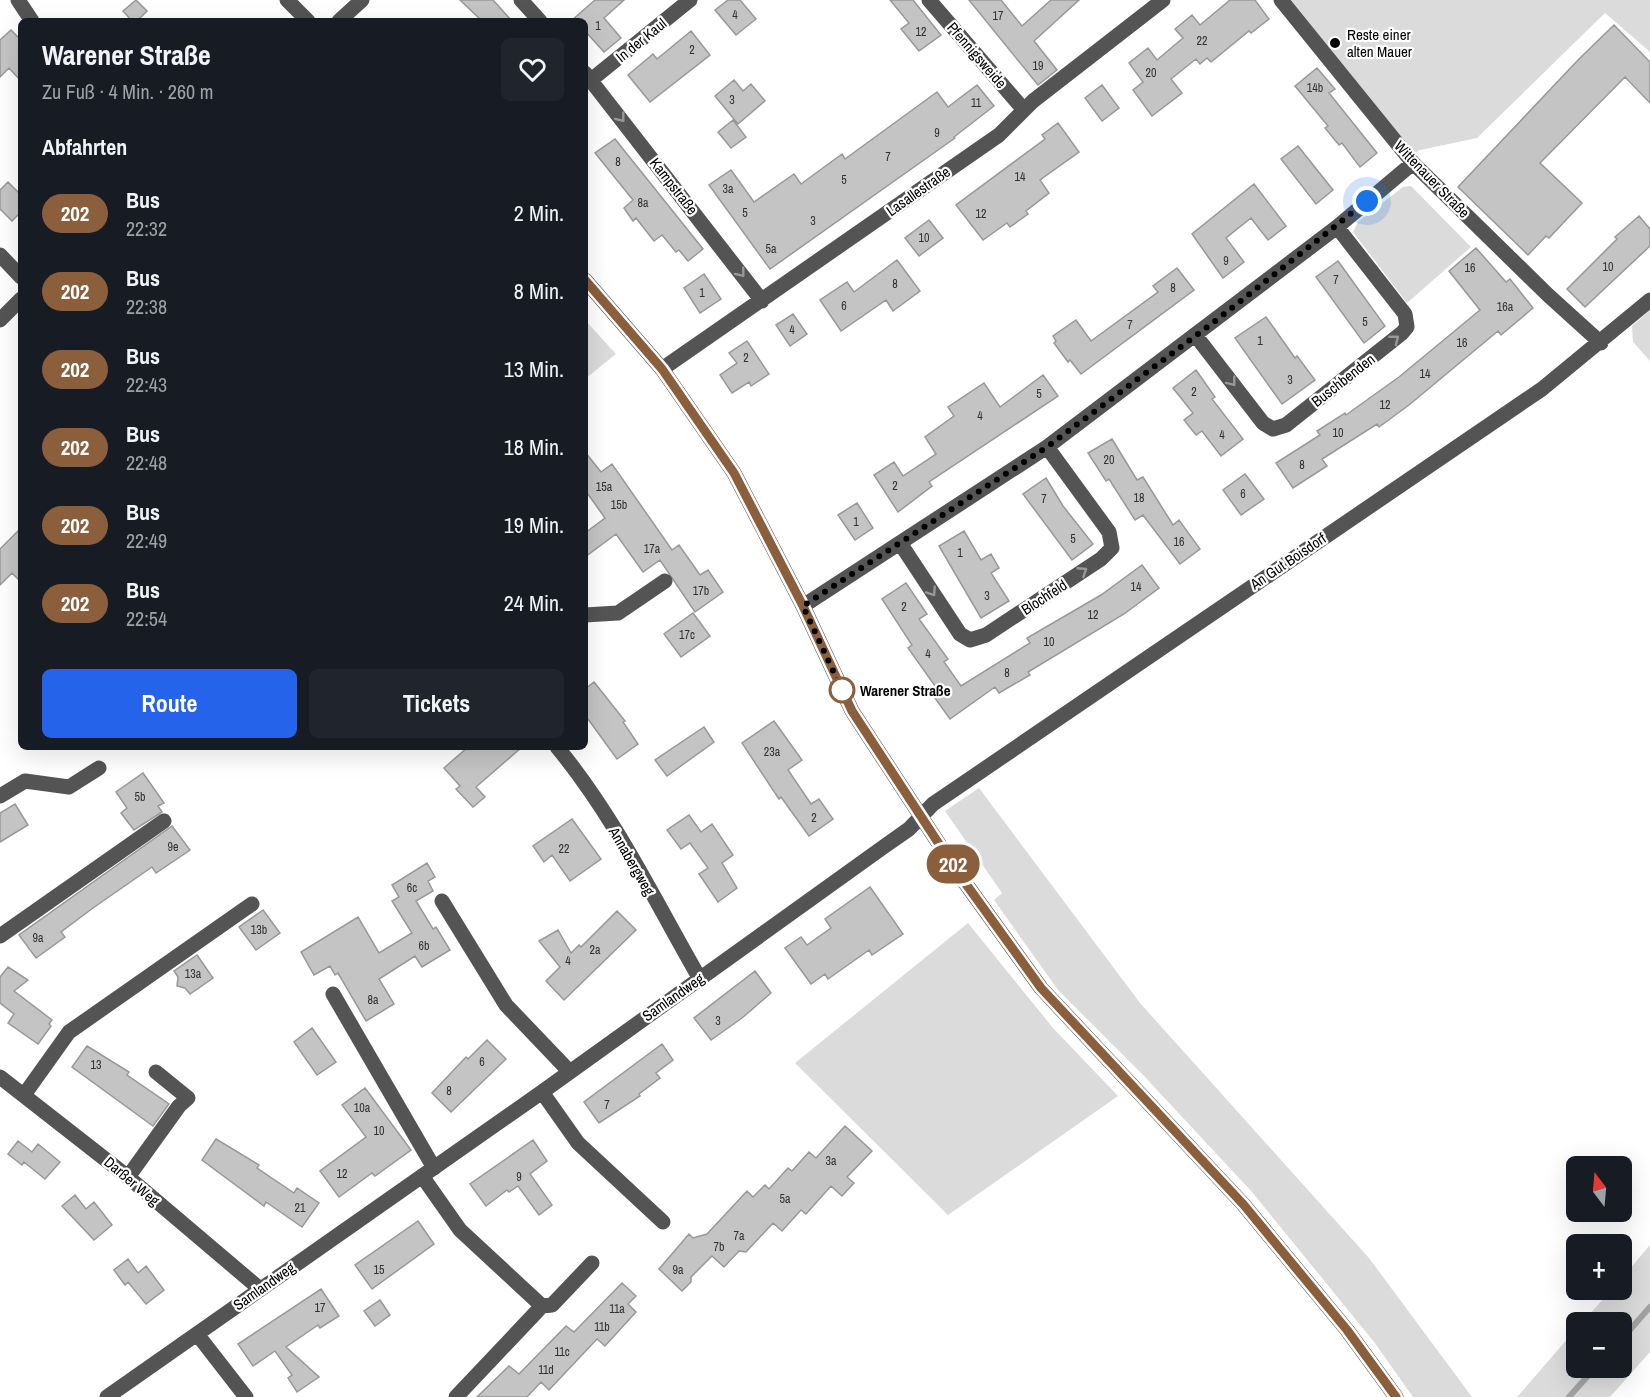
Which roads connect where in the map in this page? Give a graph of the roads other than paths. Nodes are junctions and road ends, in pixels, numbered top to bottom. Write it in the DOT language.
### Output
graph roads {
  1 [pos="18,0"];
  2 [pos="287,0"];
  3 [pos="362,0"];
  4 [pos="521,0"];
  5 [pos="690,0"];
  6 [pos="929,0"];
  7 [pos="1163,0"];
  8 [pos="1281,0"];
  9 [pos="30,18"];
  10 [pos="301,18"];
  11 [pos="342,18"];
  12 [pos="537,18"];
  13 [pos="588,76"];
  14 [pos="1024,110"];
  15 [pos="1413,163"];
  16 [pos="1336,227"];
  17 [pos="0,255"];
  18 [pos="18,274"];
  19 [pos="588,283"];
  20 [pos="1650,300"];
  21 [pos="762,301"];
  22 [pos="18,302"];
  23 [pos="0,320"];
  24 [pos="1196,336"];
  25 [pos="1601,343"];
  26 [pos="662,369"];
  27 [pos="1047,447"];
  28 [pos="900,543"];
  29 [pos="665,581"];
  30 [pos="803,606"];
  31 [pos="588,615"];
  32 [pos="559,750"];
  33 [pos="99,768"];
  34 [pos="0,796"];
  35 [pos="921,815"];
  36 [pos="164,820"];
  37 [pos="442,901"];
  38 [pos="252,904"];
  39 [pos="0,936"];
  40 [pos="700,979"];
  41 [pos="333,994"];
  42 [pos="156,1072"];
  43 [pos="570,1072"];
  44 [pos="0,1077"];
  45 [pos="542,1092"];
  46 [pos="24,1095"];
  47 [pos="428,1172"];
  48 [pos="128,1177"];
  49 [pos="663,1221"];
  50 [pos="592,1263"];
  51 [pos="260,1290"];
  52 [pos="542,1305"];
  53 [pos="197,1334"];
  54 [pos="107,1397"];
  55 [pos="246,1397"];
  56 [pos="456,1397"];
  57 [pos="1396,1397"];
  1 -- 9 [label="street"];
  2 -- 10 [label="street"];
  3 -- 11 [label="street"];
  4 -- 12 [label="street"];
  5 -- 13 [label="street, In der Kaul"];
  6 -- 14 [label="street, Pfennigsweide"];
  7 -- 14 [label="street, Lasallestraße"];
  8 -- 15 [label="street, Wittenauer Straße"];
  13 -- 21 [label="street, Kampstraße, one-way"];
  14 -- 21 [label="street, Lasallestraße"];
  15 -- 16 [label="street"];
  15 -- 25 [label="street, Wittenauer Straße"];
  16 -- 24 [label="street"];
  24 -- 16 [label="street, Buschbenden, one-way"];
  17 -- 18 [label="street"];
  19 -- 26 [label="street"];
  20 -- 25 [label="street, An Gut Boisdorf"];
  21 -- 26 [label="street, Lasallestraße"];
  22 -- 23 [label="street"];
  24 -- 27 [label="street"];
  25 -- 35 [label="street, An Gut Boisdorf"];
  26 -- 30 [label="street"];
  27 -- 28 [label="street"];
  28 -- 27 [label="street, Blochfeld, one-way"];
  28 -- 30 [label="street"];
  29 -- 31 [label="street"];
  30 -- 35 [label="street"];
  32 -- 40 [label="street, Annabergweg"];
  33 -- 34 [label="street"];
  35 -- 40 [label="street, Samlandweg"];
  35 -- 57 [label="street"];
  36 -- 39 [label="street"];
  37 -- 43 [label="street"];
  38 -- 46 [label="street"];
  40 -- 43 [label="street, Samlandweg"];
  41 -- 47 [label="street"];
  42 -- 48 [label="street"];
  43 -- 45 [label="street, Samlandweg"];
  44 -- 46 [label="street, Darßer Weg"];
  45 -- 47 [label="street, Samlandweg"];
  45 -- 49 [label="street"];
  46 -- 48 [label="street, Darßer Weg"];
  47 -- 51 [label="street, Samlandweg"];
  47 -- 52 [label="street"];
  48 -- 51 [label="street, Darßer Weg"];
  50 -- 52 [label="street"];
  51 -- 53 [label="street, Samlandweg"];
  52 -- 56 [label="street"];
  53 -- 54 [label="street, Samlandweg"];
  53 -- 55 [label="street"];
}
